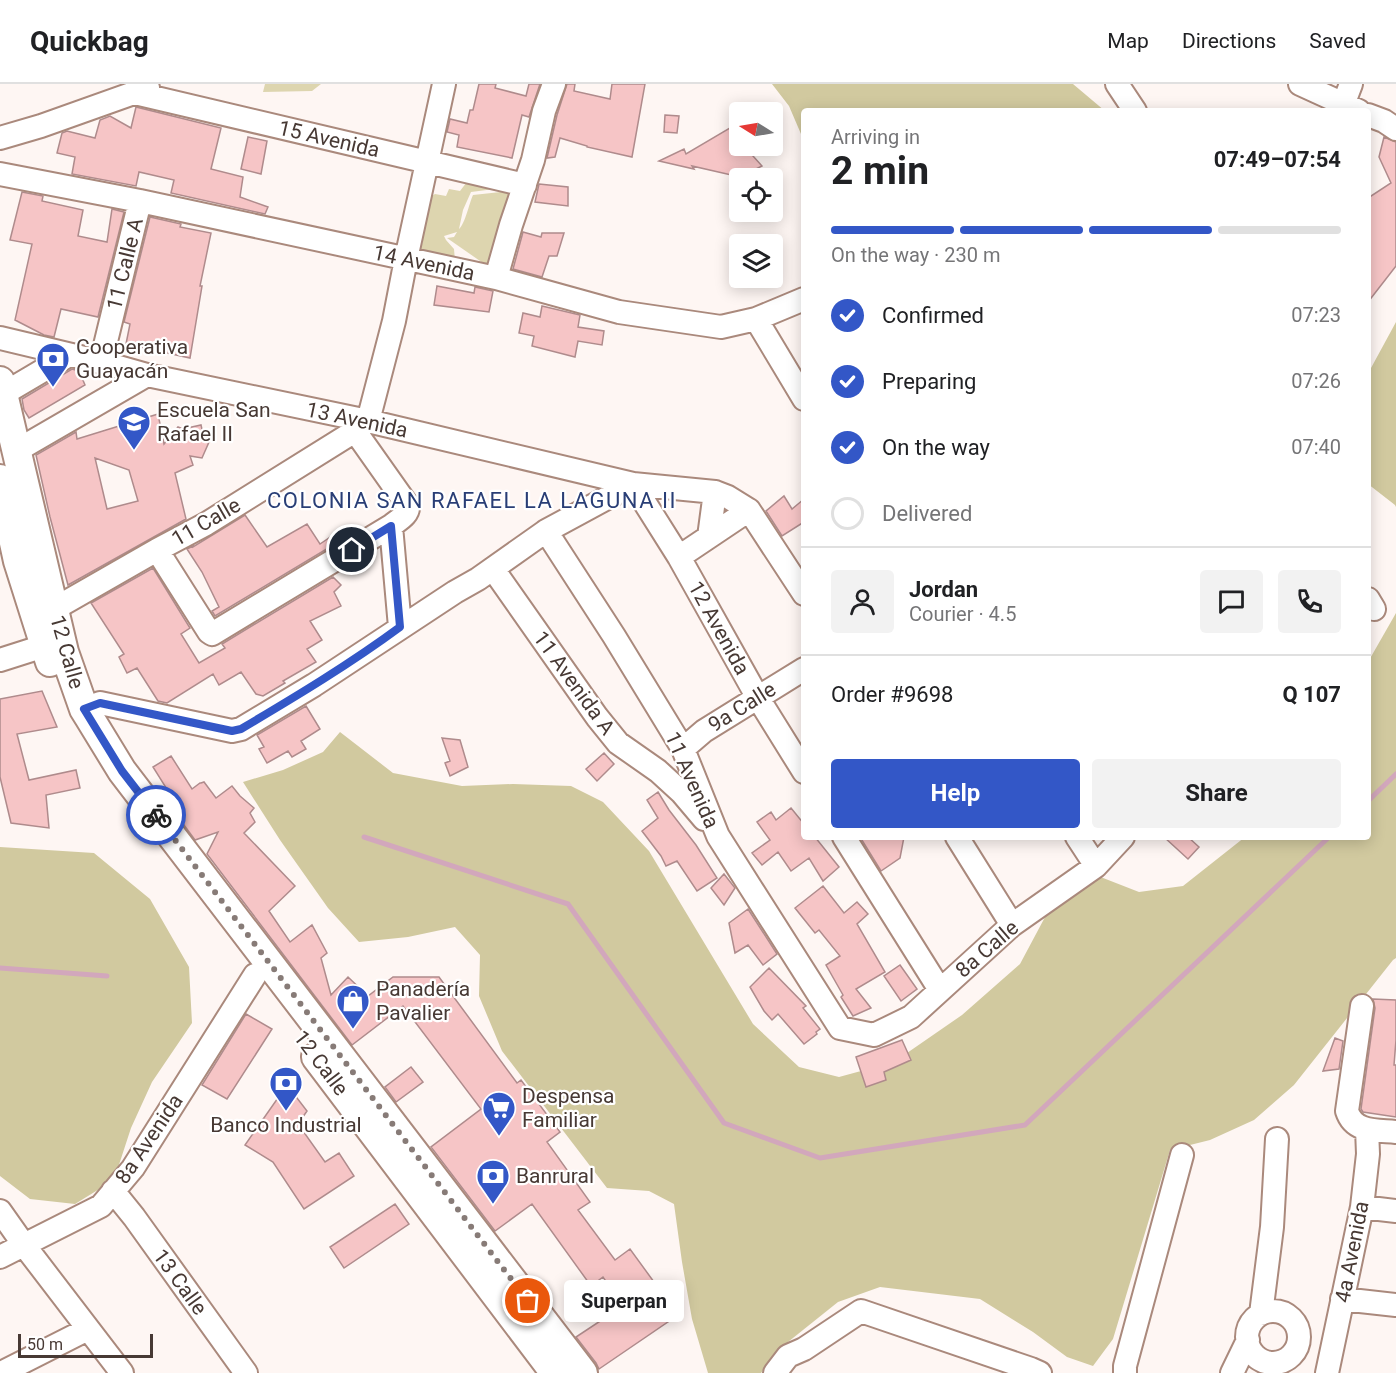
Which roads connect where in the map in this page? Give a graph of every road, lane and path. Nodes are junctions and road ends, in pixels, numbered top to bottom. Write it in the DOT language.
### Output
graph roads {
  1 [pos="157,84"];
  2 [pos="444,84"];
  3 [pos="554,84"];
  4 [pos="1117,84"];
  5 [pos="1300,84"];
  6 [pos="135,93"];
  7 [pos="1351,100"];
  8 [pos="1133,108"];
  9 [pos="1371,116"];
  10 [pos="1396,129"];
  11 [pos="0,138"];
  12 [pos="427,162"];
  13 [pos="0,174"];
  14 [pos="525,185"];
  15 [pos="140,201"];
  16 [pos="406,259"];
  17 [pos="496,278"];
  18 [pos="801,300"];
  19 [pos="756,319"];
  20 [pos="0,338"];
  21 [pos="69,355"];
  22 [pos="101,362"];
  23 [pos="147,375"];
  24 [pos="1,387"];
  25 [pos="801,394"];
  26 [pos="361,426"];
  27 [pos="16,451"];
  28 [pos="0,479"];
  29 [pos="633,484"];
  30 [pos="721,495"];
  31 [pos="749,510"];
  32 [pos="399,519"];
  33 [pos="546,531"];
  34 [pos="709,537"];
  35 [pos="157,550"];
  36 [pos="679,557"];
  37 [pos="9,563"];
  38 [pos="493,569"];
  39 [pos="801,589"];
  40 [pos="54,609"];
  41 [pos="400,627"];
  42 [pos="44,646"];
  43 [pos="0,660"];
  44 [pos="801,671"];
  45 [pos="758,698"];
  46 [pos="84,709"];
  47 [pos="683,749"];
  48 [pos="801,767"];
  49 [pos="718,836"];
  50 [pos="846,840"];
  51 [pos="959,840"];
  52 [pos="1079,840"];
  53 [pos="1120,840"];
  54 [pos="1096,866"];
  55 [pos="1012,925"];
  56 [pos="255,975"];
  57 [pos="940,990"];
  58 [pos="1362,1006"];
  59 [pos="840,1028"];
  60 [pos="1367,1130"];
  61 [pos="1396,1132"];
  62 [pos="1276,1139"];
  63 [pos="1182,1155"];
  64 [pos="113,1191"];
  65 [pos="1362,1207"];
  66 [pos="0,1211"];
  67 [pos="1396,1211"];
  68 [pos="24,1245"];
  69 [pos="0,1257"];
  70 [pos="1342,1299"];
  71 [pos="1396,1305"];
  72 [pos="1261,1314"];
  73 [pos="88,1329"];
  74 [pos="1248,1340"];
  75 [pos="1294,1352"];
  76 [pos="1,1373"];
  77 [pos="122,1373"];
  78 [pos="246,1373"];
  79 [pos="555,1373"];
  80 [pos="583,1373"];
  81 [pos="775,1373"];
  82 [pos="1040,1373"];
  83 [pos="1125,1373"];
  84 [pos="1232,1373"];
  85 [pos="1284,1373"];
  86 [pos="1328,1373"];
  1 -- 6 [label="street"];
  2 -- 12 [label="street"];
  3 -- 14 [label="street"];
  4 -- 8 [label="street"];
  5 -- 7 [label="street"];
  6 -- 11 [label="street"];
  6 -- 12 [label="street, 15 Avenida"];
  9 -- 10 [label="street"];
  12 -- 14 [label="street, 15 Avenida"];
  12 -- 16 [label="street"];
  13 -- 15 [label="street, 14 Avenida"];
  14 -- 17 [label="street"];
  15 -- 16 [label="street, 14 Avenida"];
  15 -- 22 [label="street, 11 Calle A"];
  16 -- 17 [label="street, 14 Avenida"];
  16 -- 26 [label="street"];
  17 -- 19 [label="street, 14 Avenida"];
  18 -- 19 [label="street, 14 Avenida"];
  19 -- 25 [label="street"];
  20 -- 21 [label="street, 13 Avenida"];
  21 -- 22 [label="street, 13 Avenida"];
  21 -- 24 [label="street"];
  22 -- 23 [label="street, 13 Avenida"];
  23 -- 26 [label="street, 13 Avenida"];
  23 -- 27 [label="street"];
  24 -- 27 [label="main road, 12 Calle"];
  26 -- 29 [label="street, 13 Avenida"];
  26 -- 32 [label="street"];
  26 -- 35 [label="street, 11 Calle"];
  27 -- 40 [label="main road, 12 Calle"];
  28 -- 37 [label="main road, 12 Calle"];
  29 -- 30 [label="street, 13 Avenida"];
  29 -- 33 [label="street"];
  29 -- 36 [label="street, 12 Avenida"];
  30 -- 31 [label="street, 13 Avenida"];
  30 -- 34 [label="street"];
  31 -- 34 [label="street"];
  31 -- 39 [label="street, 13 Avenida"];
  32 -- 35 [label="street"];
  32 -- 41 [label="street"];
  33 -- 38 [label="street"];
  33 -- 47 [label="street, 11 Avenida"];
  34 -- 36 [label="street"];
  35 -- 40 [label="street, 11 Calle"];
  36 -- 45 [label="street, 12 Avenida"];
  37 -- 42 [label="main road, 12 Calle"];
  38 -- 41 [label="street"];
  38 -- 49 [label="street, 11 Avenida A"];
  40 -- 46 [label="main road, 12 Calle"];
  41 -- 46 [label="street"];
  42 -- 43 [label="street"];
  42 -- 56 [label="main road, 12 Calle"];
  44 -- 45 [label="street, 9a Calle"];
  45 -- 47 [label="street, 9a Calle"];
  45 -- 48 [label="street, 12 Avenida"];
  46 -- 80 [label="main road, 12 Calle"];
  47 -- 49 [label="street, 11 Avenida"];
  49 -- 59 [label="street, 11 Avenida"];
  50 -- 57 [label="street"];
  51 -- 55 [label="street"];
  52 -- 54 [label="street"];
  53 -- 54 [label="street, 8a Calle"];
  54 -- 55 [label="street, 8a Calle"];
  55 -- 57 [label="street, 8a Calle"];
  56 -- 64 [label="street, 8a Avenida"];
  56 -- 79 [label="main road, 12 Calle"];
  57 -- 59 [label="street, 8a Calle"];
  58 -- 60 [label="street"];
  60 -- 61 [label="street"];
  60 -- 65 [label="street, 4a Avenida"];
  62 -- 72 [label="street"];
  63 -- 83 [label="street"];
  64 -- 68 [label="street, 8a Avenida"];
  64 -- 78 [label="street, 13 Calle"];
  65 -- 67 [label="street"];
  65 -- 70 [label="street, 4a Avenida"];
  66 -- 68 [label="street"];
  68 -- 69 [label="street, 8a Avenida"];
  68 -- 73 [label="street"];
  70 -- 71 [label="street"];
  70 -- 86 [label="street, 4a Avenida"];
  72 -- 74 [label="street"];
  72 -- 75 [label="street"];
  73 -- 76 [label="street"];
  73 -- 77 [label="street"];
  74 -- 75 [label="street"];
  74 -- 84 [label="street"];
  75 -- 85 [label="street"];
  81 -- 82 [label="street"];
}
